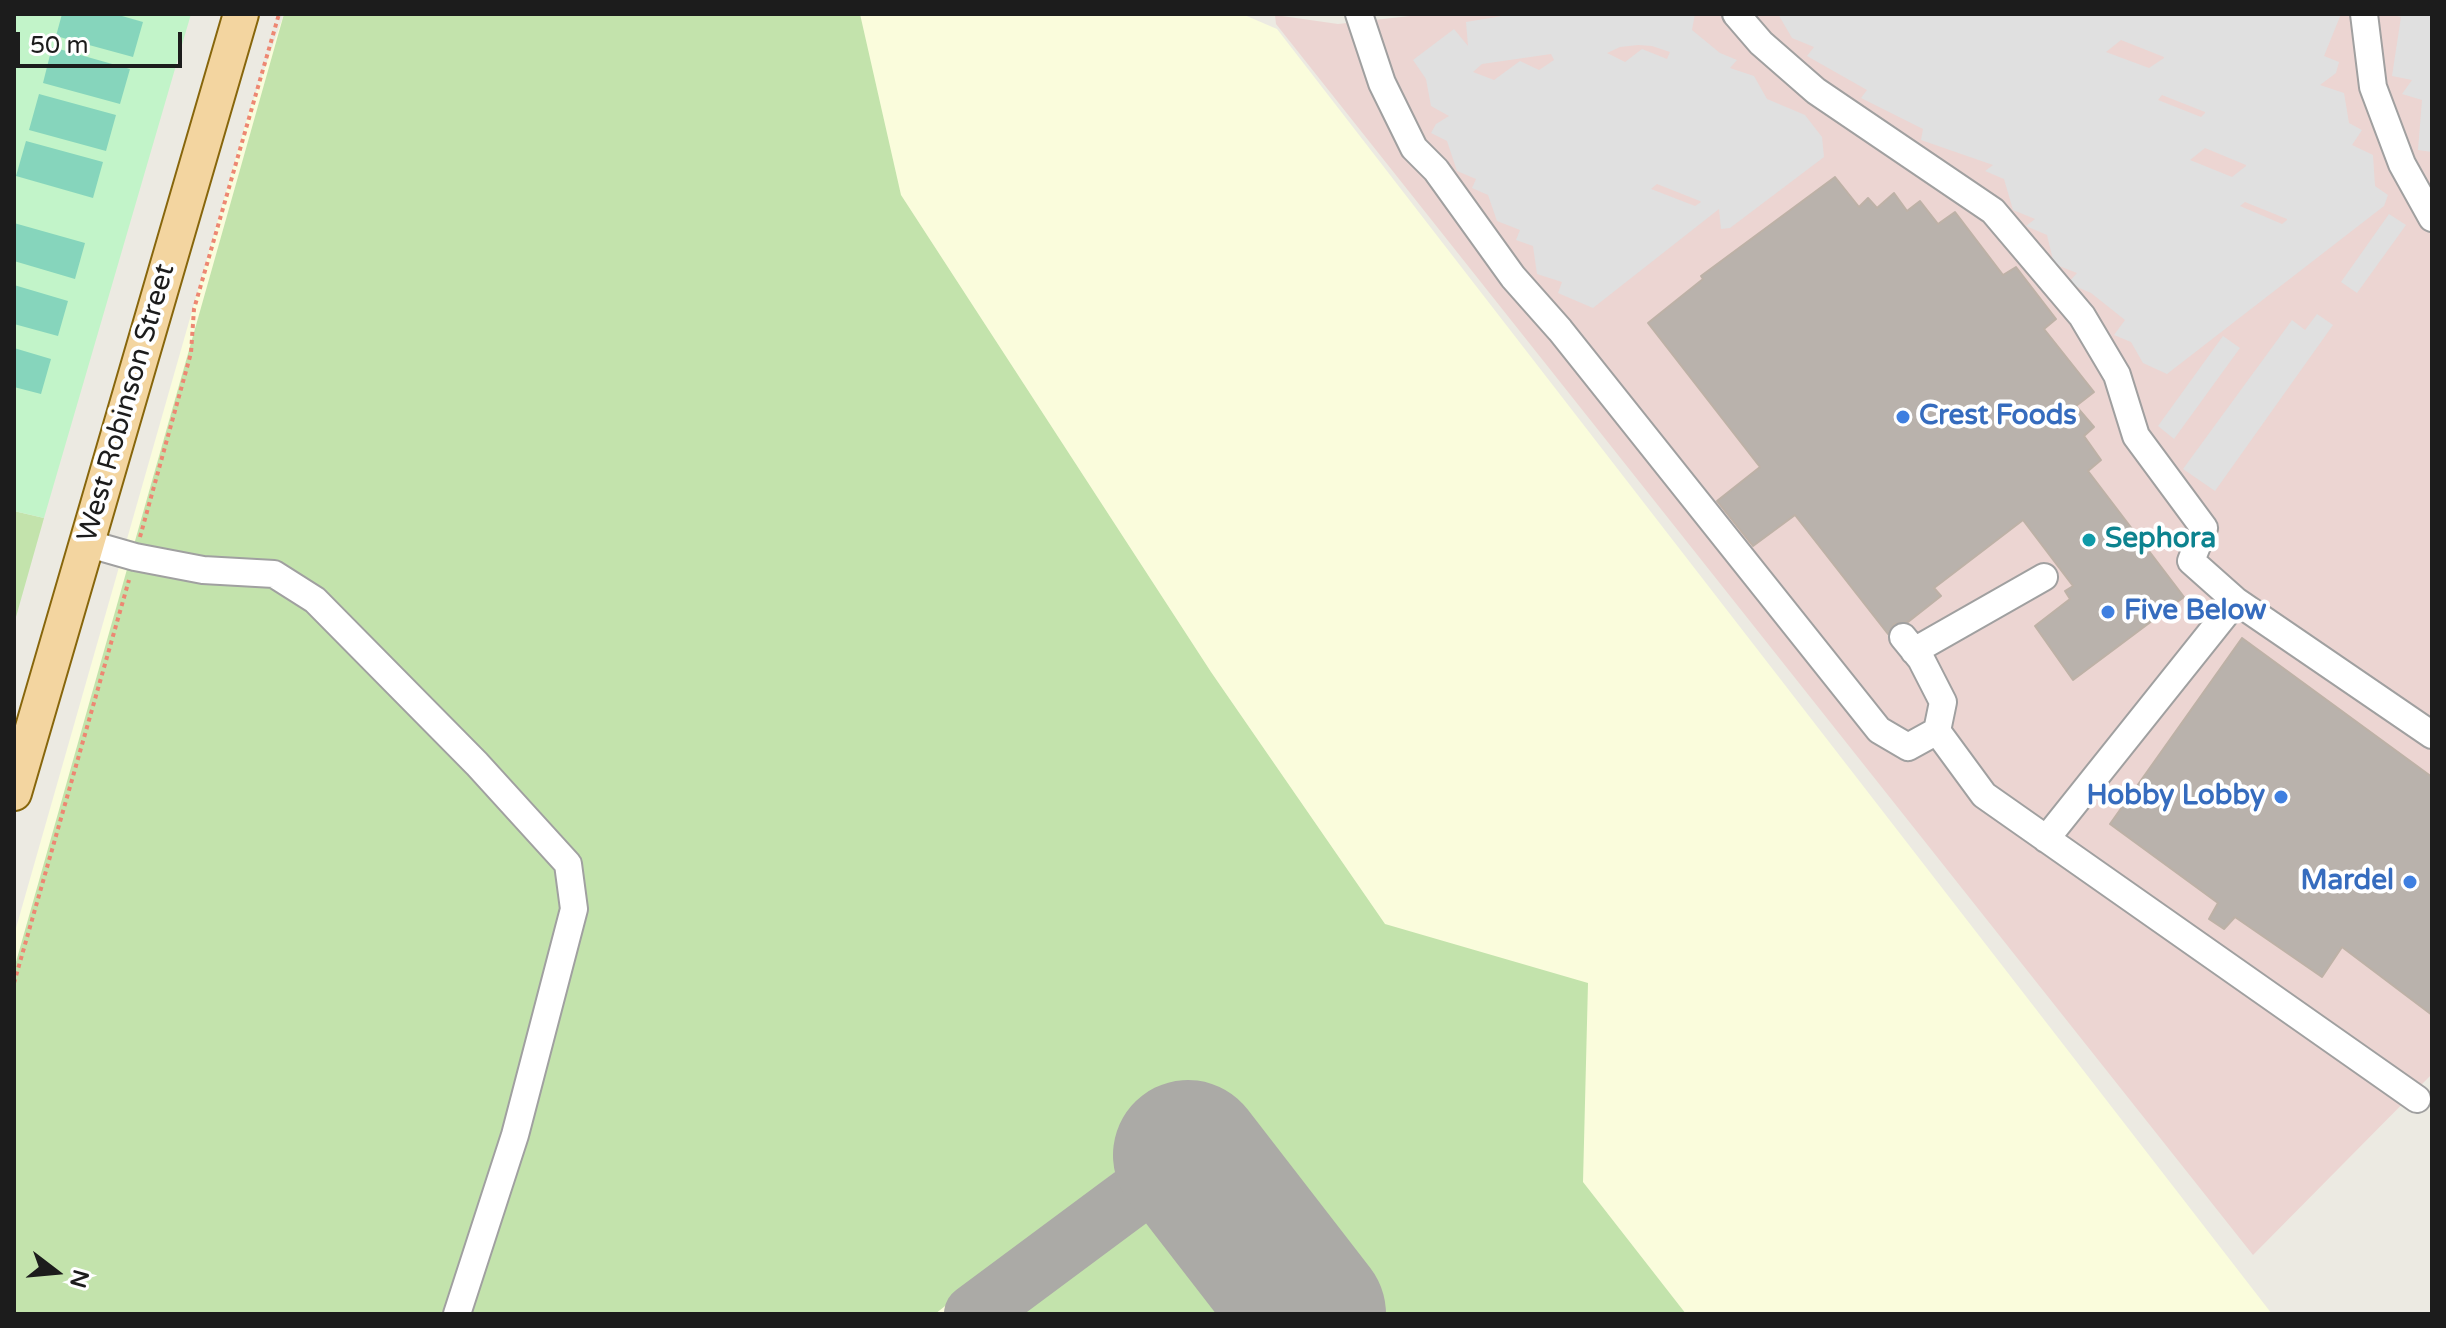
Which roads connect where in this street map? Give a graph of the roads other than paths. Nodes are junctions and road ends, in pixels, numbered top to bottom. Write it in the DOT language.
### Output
graph roads {
  1 [pos="241,14"];
  2 [pos="1359,14"];
  3 [pos="1736,14"];
  4 [pos="2364,14"];
  5 [pos="2432,218"];
  6 [pos="86,543"];
  7 [pos="2044,577"];
  8 [pos="2236,601"];
  9 [pos="1937,731"];
  10 [pos="2432,735"];
  11 [pos="14,793"];
  12 [pos="2046,839"];
  13 [pos="2417,1099"];
  14 [pos="457,1314"];
  1 -- 6 [label="main road, West Robinson Street"];
  2 -- 9 [label="street"];
  3 -- 8 [label="street"];
  4 -- 5 [label="street"];
  6 -- 11 [label="main road, West Robinson Street"];
  6 -- 14 [label="street"];
  7 -- 9 [label="street"];
  8 -- 10 [label="street"];
  8 -- 12 [label="street"];
  9 -- 12 [label="street"];
  12 -- 13 [label="street"];
}
